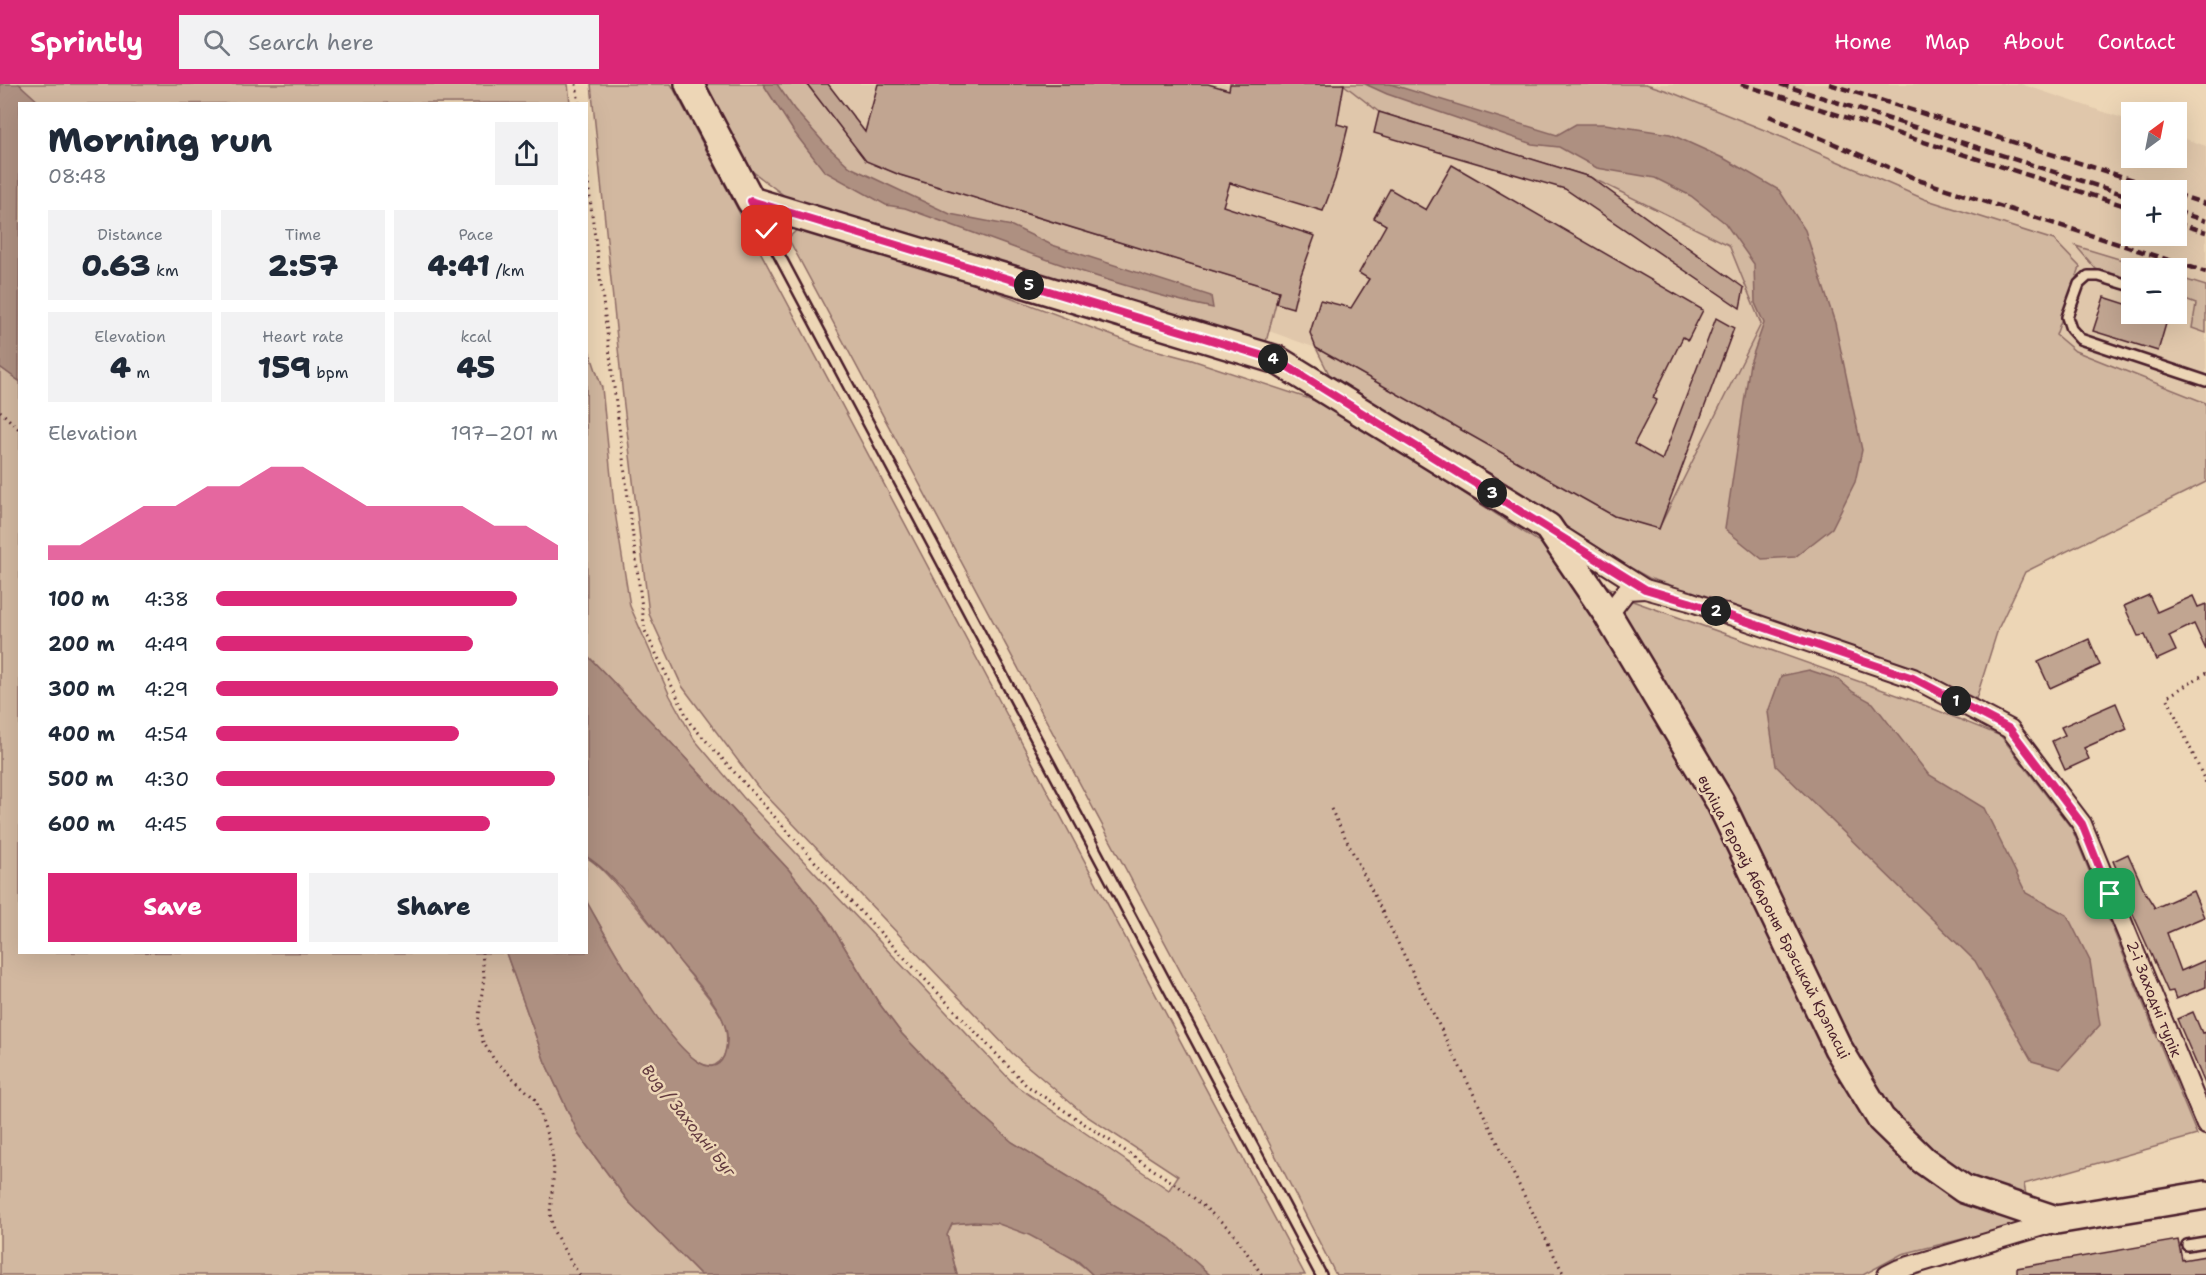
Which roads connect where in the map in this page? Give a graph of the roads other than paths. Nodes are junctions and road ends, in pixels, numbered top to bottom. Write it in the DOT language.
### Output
graph roads {
  1 [pos="689,84"];
  2 [pos="751,201"];
  3 [pos="2121,283"];
  4 [pos="2206,381"];
  5 [pos="1548,527"];
  6 [pos="1645,589"];
  7 [pos="1608,615"];
  8 [pos="2206,1125"];
  9 [pos="2206,1195"];
  10 [pos="2072,1216"];
  11 [pos="2206,1242"];
  12 [pos="2187,1245"];
  13 [pos="1321,1275"];
  14 [pos="1887,1275"];
  1 -- 2 [label="main road"];
  2 -- 5 [label="main road, 2-і Заходні тупік"];
  2 -- 13 [label="lane"];
  3 -- 4 [label="lane"];
  5 -- 6 [label="street, 2-і Заходні тупік"];
  5 -- 7 [label="main road, вуліца Герояў Абароны Брэсцкай Крэпасці"];
  6 -- 7 [label="street"];
  6 -- 8 [label="street, 2-і Заходні тупік"];
  7 -- 10 [label="main road, вуліца Герояў Абароны Брэсцкай Крэпасці"];
  9 -- 10 [label="main road, вуліца Герояў Абароны Брэсцкай Крэпасці"];
  10 -- 14 [label="street, вуліца Герояў Абароны Брэсцкай Крэпасці"];
  11 -- 12 [label="lane"];
}
